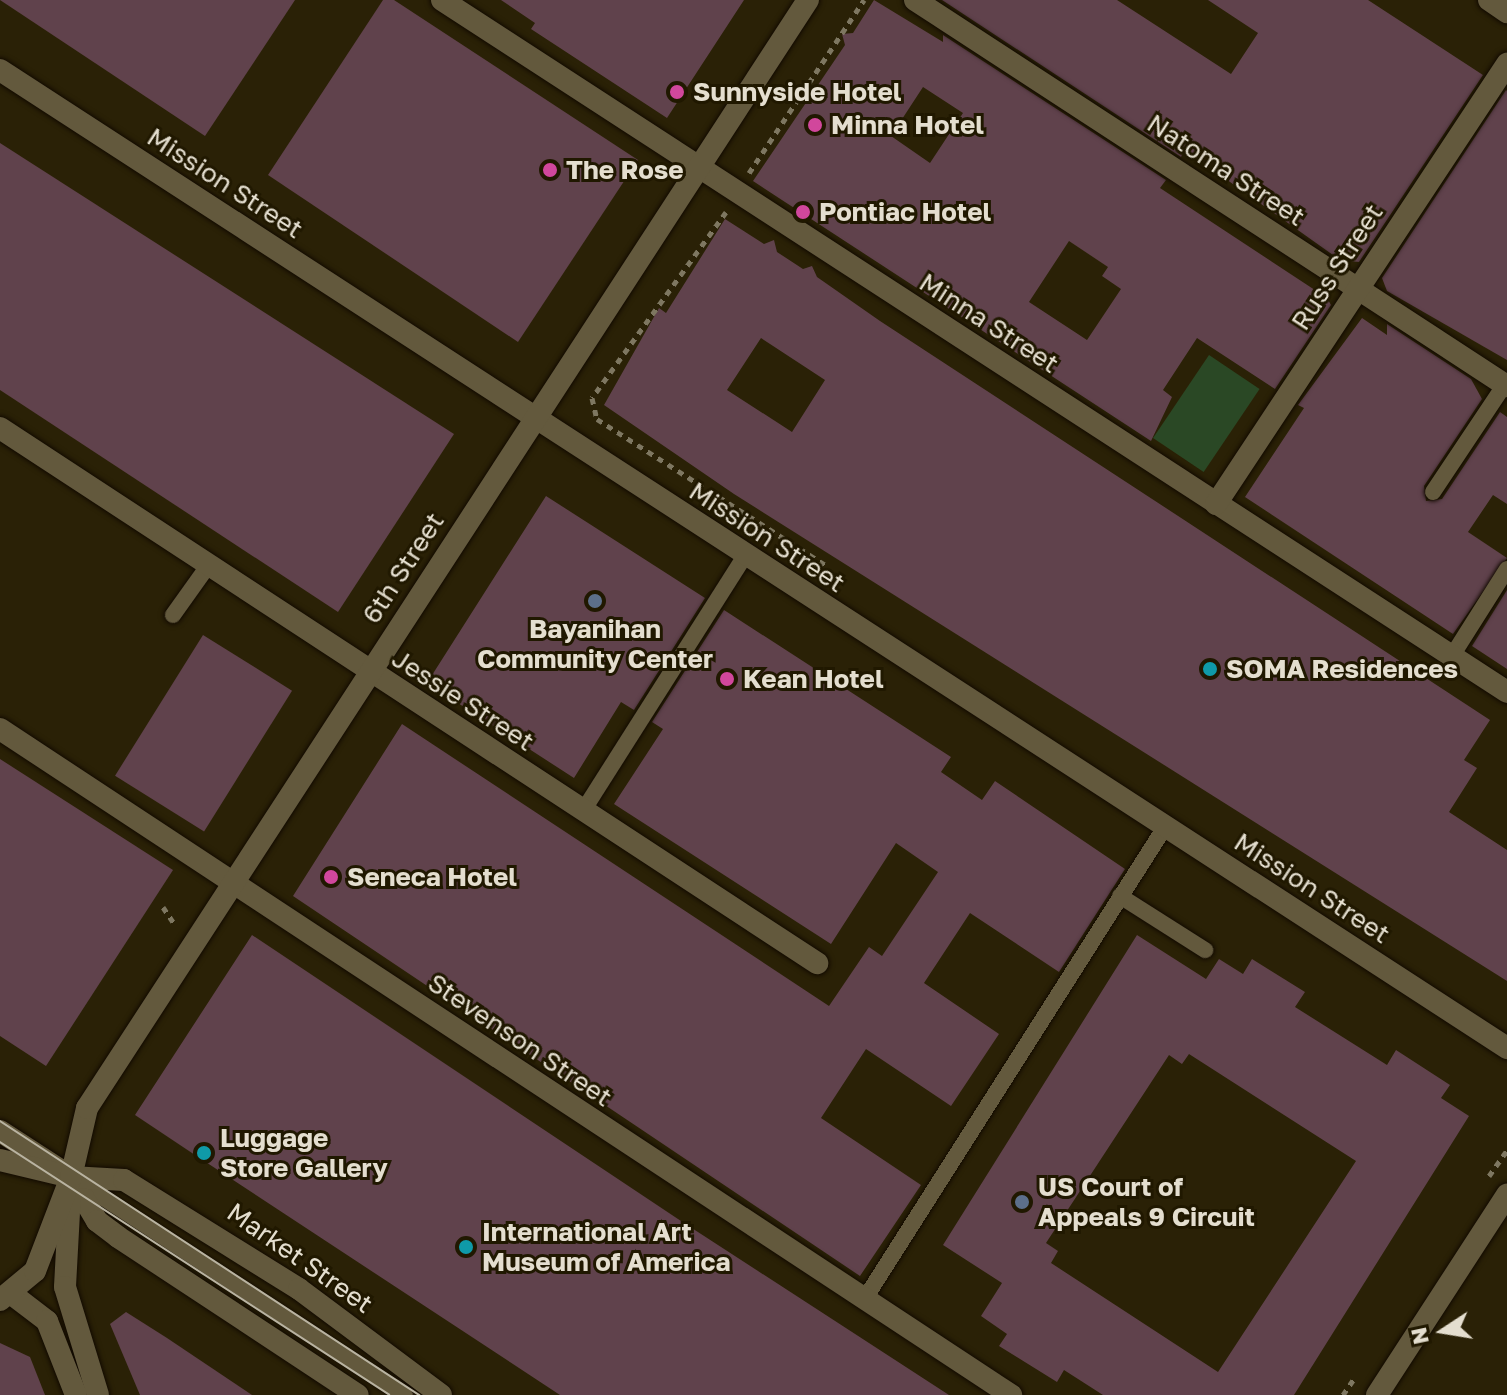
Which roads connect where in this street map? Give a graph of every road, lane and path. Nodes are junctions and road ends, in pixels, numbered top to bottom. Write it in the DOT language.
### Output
graph roads {
  1 [pos="442,0"];
  2 [pos="808,0"];
  3 [pos="863,0"];
  4 [pos="915,0"];
  5 [pos="1489,0"];
  6 [pos="1507,12"];
  7 [pos="1507,64"];
  8 [pos="0,70"];
  9 [pos="698,168"];
  10 [pos="645,169"];
  11 [pos="655,176"];
  12 [pos="742,186"];
  13 [pos="731,209"];
  14 [pos="710,213"];
  15 [pos="718,218"];
  16 [pos="1356,288"];
  17 [pos="1506,385"];
  18 [pos="534,420"];
  19 [pos="0,428"];
  20 [pos="1433,492"];
  21 [pos="1216,504"];
  22 [pos="745,556"];
  23 [pos="208,566"];
  24 [pos="828,567"];
  25 [pos="1507,569"];
  26 [pos="173,615"];
  27 [pos="1452,656"];
  28 [pos="368,672"];
  29 [pos="1507,692"];
  30 [pos="0,729"];
  31 [pos="583,811"];
  32 [pos="1165,827"];
  33 [pos="232,880"];
  34 [pos="1120,896"];
  35 [pos="1205,950"];
  36 [pos="817,963"];
  37 [pos="1507,1048"];
  38 [pos="0,1131"];
  39 [pos="0,1160"];
  40 [pos="71,1177"];
  41 [pos="1507,1195"];
  42 [pos="7,1298"];
  43 [pos="864,1300"];
  44 [pos="76,1395"];
  45 [pos="98,1395"];
  46 [pos="358,1395"];
  47 [pos="405,1395"];
  48 [pos="441,1395"];
  49 [pos="1011,1395"];
  50 [pos="1377,1395"];
  1 -- 9 [label="street, Minna Street"];
  2 -- 9 [label="street, 6th Street"];
  3 -- 12 [label="path"];
  4 -- 16 [label="street, Natoma Street"];
  5 -- 6 [label="street"];
  7 -- 16 [label="street, Russ Street"];
  8 -- 18 [label="street, Mission Street"];
  9 -- 18 [label="street, 6th Street"];
  9 -- 21 [label="street, Minna Street"];
  10 -- 11 [label="path"];
  13 -- 15 [label="path"];
  14 -- 15 [label="path"];
  15 -- 24 [label="path"];
  16 -- 17 [label="street, Natoma Street"];
  16 -- 21 [label="street, Russ Street"];
  17 -- 20 [label="lane"];
  18 -- 22 [label="street, Mission Street"];
  18 -- 28 [label="street, 6th Street"];
  19 -- 23 [label="street, Jessie Street"];
  21 -- 27 [label="street, Minna Street"];
  22 -- 31 [label="lane"];
  22 -- 32 [label="street, Mission Street"];
  23 -- 26 [label="lane"];
  23 -- 28 [label="street, Jessie Street"];
  25 -- 27 [label="lane"];
  27 -- 29 [label="street, Minna Street"];
  28 -- 31 [label="street, Jessie Street"];
  28 -- 33 [label="street, 6th Street"];
  30 -- 33 [label="street, Stevenson Street"];
  31 -- 36 [label="street, Jessie Street"];
  32 -- 34 [label="lane"];
  32 -- 37 [label="street, Mission Street"];
  33 -- 40 [label="street, 6th Street"];
  33 -- 43 [label="street, Stevenson Street"];
  34 -- 35 [label="lane"];
  34 -- 43 [label="lane"];
  38 -- 40 [label="street, Market Street"];
  39 -- 40 [label="street, Market Street"];
  40 -- 42 [label="street"];
  40 -- 45 [label="street"];
  40 -- 46 [label="street, Market Street"];
  40 -- 47 [label="lane, Market Street"];
  40 -- 48 [label="street, Market Street"];
  41 -- 50 [label="street"];
  42 -- 44 [label="street"];
  43 -- 49 [label="street, Stevenson Street"];
}
